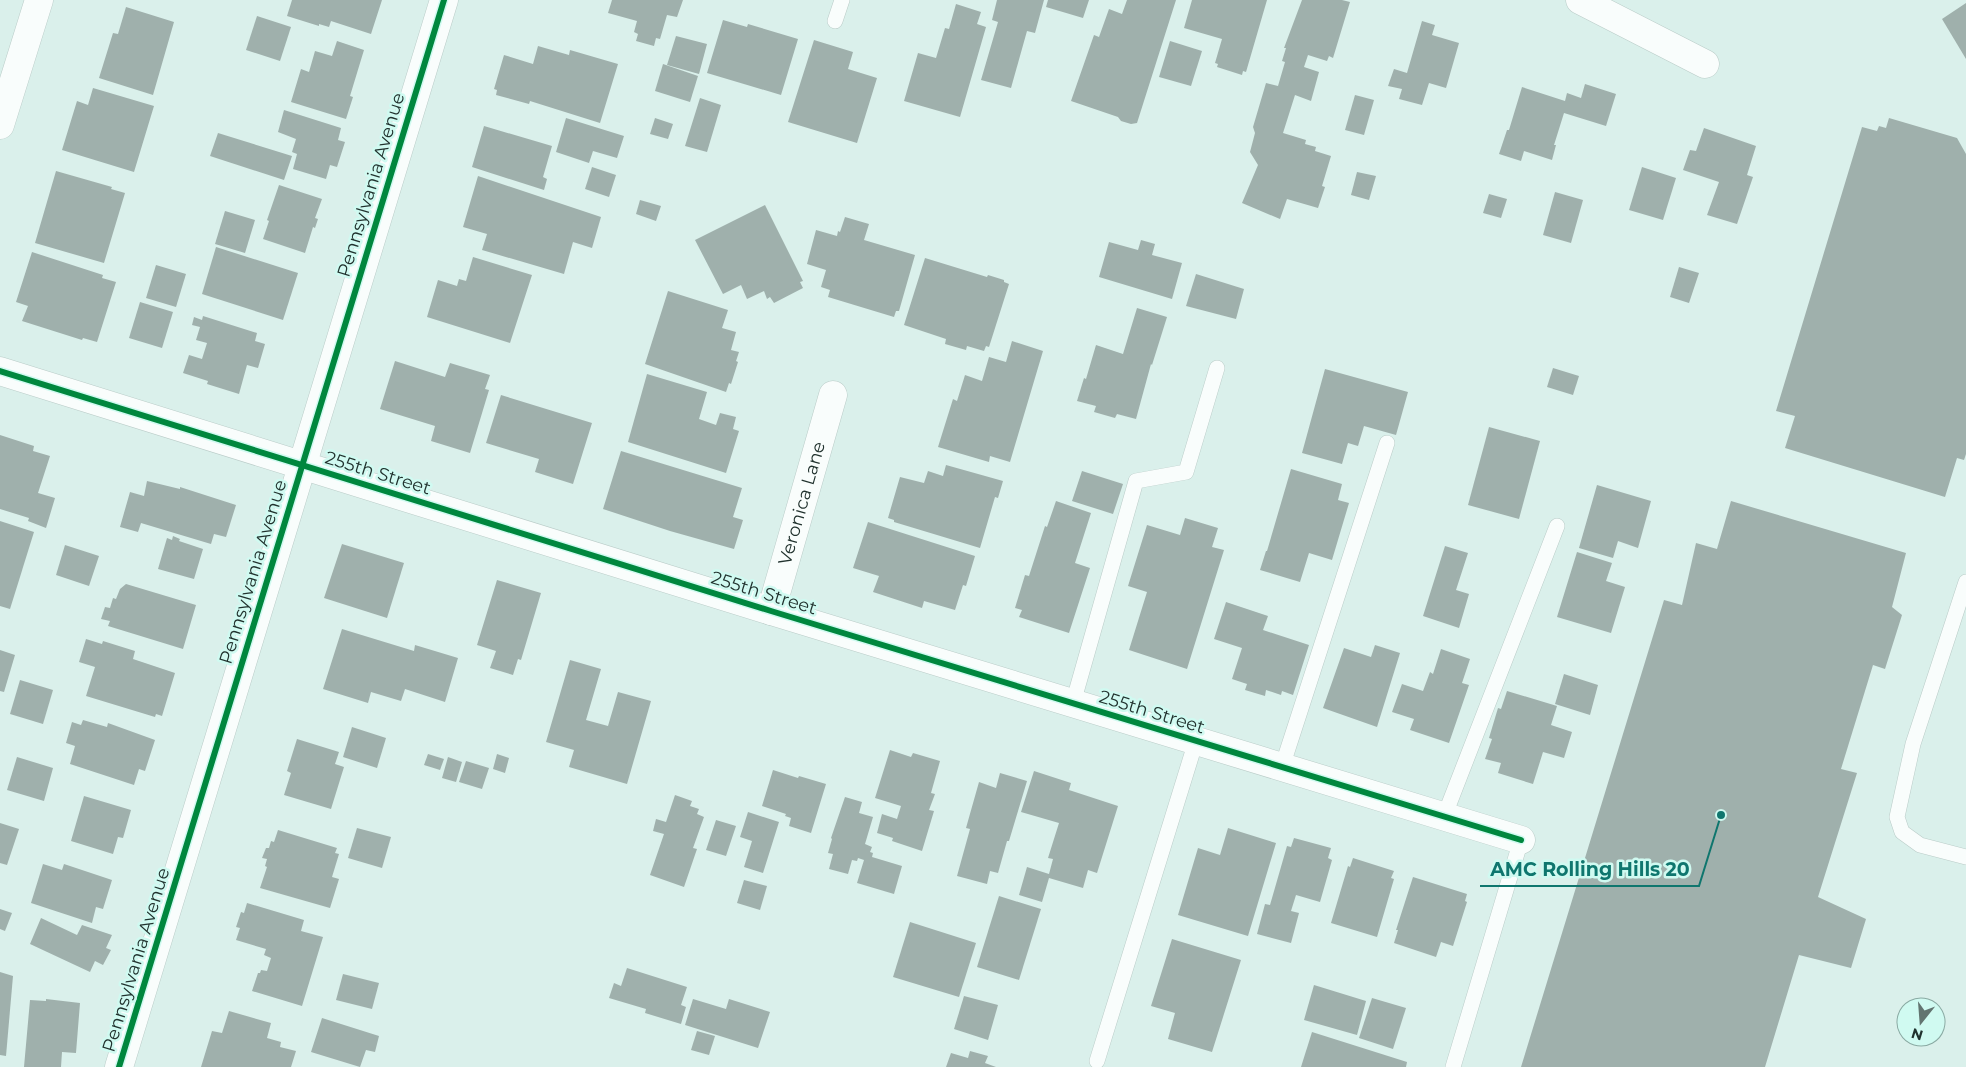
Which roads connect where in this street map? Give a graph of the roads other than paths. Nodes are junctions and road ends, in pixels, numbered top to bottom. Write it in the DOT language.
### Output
graph roads {
  1 [pos="39,0"];
  2 [pos="444,0"];
  3 [pos="842,0"];
  4 [pos="1580,0"];
  5 [pos="835,21"];
  6 [pos="1705,64"];
  7 [pos="0,126"];
  8 [pos="1217,368"];
  9 [pos="0,371"];
  10 [pos="833,395"];
  11 [pos="1387,443"];
  12 [pos="302,465"];
  13 [pos="1557,526"];
  14 [pos="1966,582"];
  15 [pos="771,611"];
  16 [pos="1073,703"];
  17 [pos="1196,741"];
  18 [pos="1282,767"];
  19 [pos="1444,817"];
  20 [pos="1521,840"];
  21 [pos="1966,857"];
  22 [pos="1097,1061"];
  23 [pos="119,1067"];
  24 [pos="1453,1067"];
  1 -- 7 [label="street"];
  2 -- 12 [label="street, Pennsylvania Avenue"];
  3 -- 5 [label="lane"];
  4 -- 6 [label="street"];
  8 -- 16 [label="lane"];
  9 -- 12 [label="street, 255th Street"];
  10 -- 15 [label="street, Veronica Lane"];
  11 -- 18 [label="lane"];
  12 -- 15 [label="street, 255th Street"];
  12 -- 23 [label="street, Pennsylvania Avenue"];
  13 -- 19 [label="lane"];
  14 -- 21 [label="lane"];
  15 -- 16 [label="street, 255th Street"];
  16 -- 17 [label="street, 255th Street"];
  17 -- 18 [label="street, 255th Street"];
  17 -- 22 [label="lane"];
  18 -- 19 [label="street, 255th Street"];
  19 -- 20 [label="street, 255th Street"];
  20 -- 24 [label="lane"];
}
